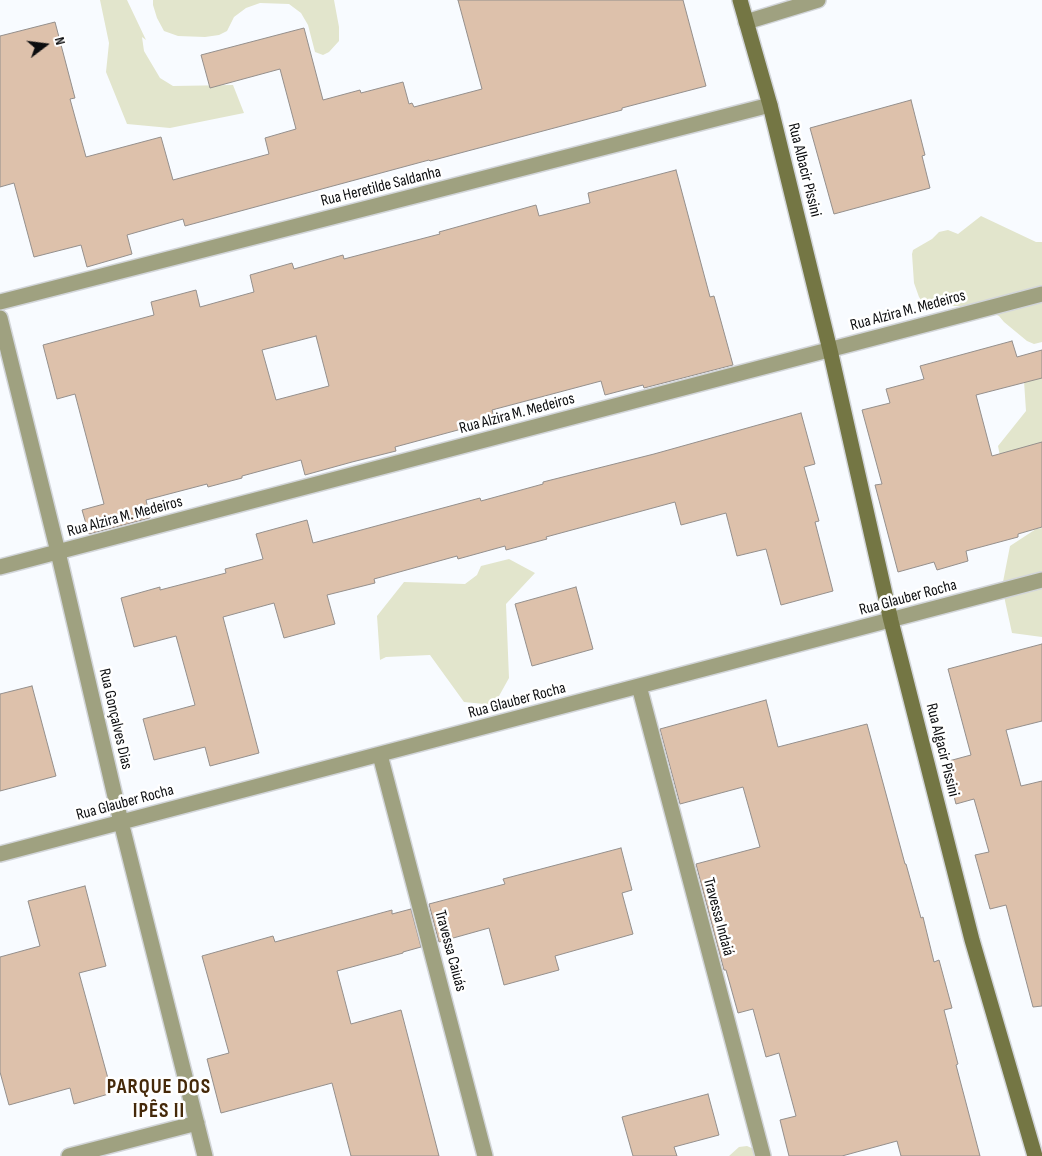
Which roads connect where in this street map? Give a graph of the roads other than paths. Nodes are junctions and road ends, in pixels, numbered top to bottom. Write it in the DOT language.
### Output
graph roads {
  1 [pos="740,0"];
  2 [pos="818,0"];
  3 [pos="746,22"];
  4 [pos="770,106"];
  5 [pos="1042,294"];
  6 [pos="0,302"];
  7 [pos="0,318"];
  8 [pos="830,350"];
  9 [pos="58,552"];
  10 [pos="0,567"];
  11 [pos="1042,580"];
  12 [pos="891,620"];
  13 [pos="639,686"];
  14 [pos="380,755"];
  15 [pos="121,822"];
  16 [pos="0,854"];
  17 [pos="197,1123"];
  18 [pos="69,1156"];
  19 [pos="205,1156"];
  20 [pos="485,1156"];
  21 [pos="763,1156"];
  22 [pos="1035,1156"];
  1 -- 3 [label="street, Rua Albacir Pissini"];
  2 -- 3 [label="street"];
  3 -- 4 [label="street, Rua Albacir Pissini"];
  4 -- 6 [label="street, Rua Heretilde Saldanha"];
  4 -- 8 [label="street, Rua Albacir Pissini"];
  5 -- 8 [label="street, Rua Alzira M. Medeiros"];
  7 -- 9 [label="street, Rua Gonçalves Dias"];
  8 -- 9 [label="street, Rua Alzira M. Medeiros"];
  8 -- 12 [label="street, Rua Algacir Pissini"];
  9 -- 10 [label="street, Rua Alzira M. Medeiros"];
  9 -- 15 [label="street, Rua Gonçalves Dias"];
  11 -- 12 [label="street, Rua Glauber Rocha"];
  12 -- 13 [label="street, Rua Glauber Rocha"];
  12 -- 22 [label="street, Rua Algacir Pissini"];
  13 -- 14 [label="street, Rua Glauber Rocha"];
  13 -- 21 [label="street, Travessa Indaiá"];
  14 -- 15 [label="street, Rua Glauber Rocha"];
  14 -- 20 [label="street, Travessa Caiuás"];
  15 -- 16 [label="street, Rua Glauber Rocha"];
  15 -- 17 [label="street, Rua Gonçalves Dias"];
  17 -- 18 [label="street"];
  17 -- 19 [label="street, Rua Gonçalves Dias"];
}
